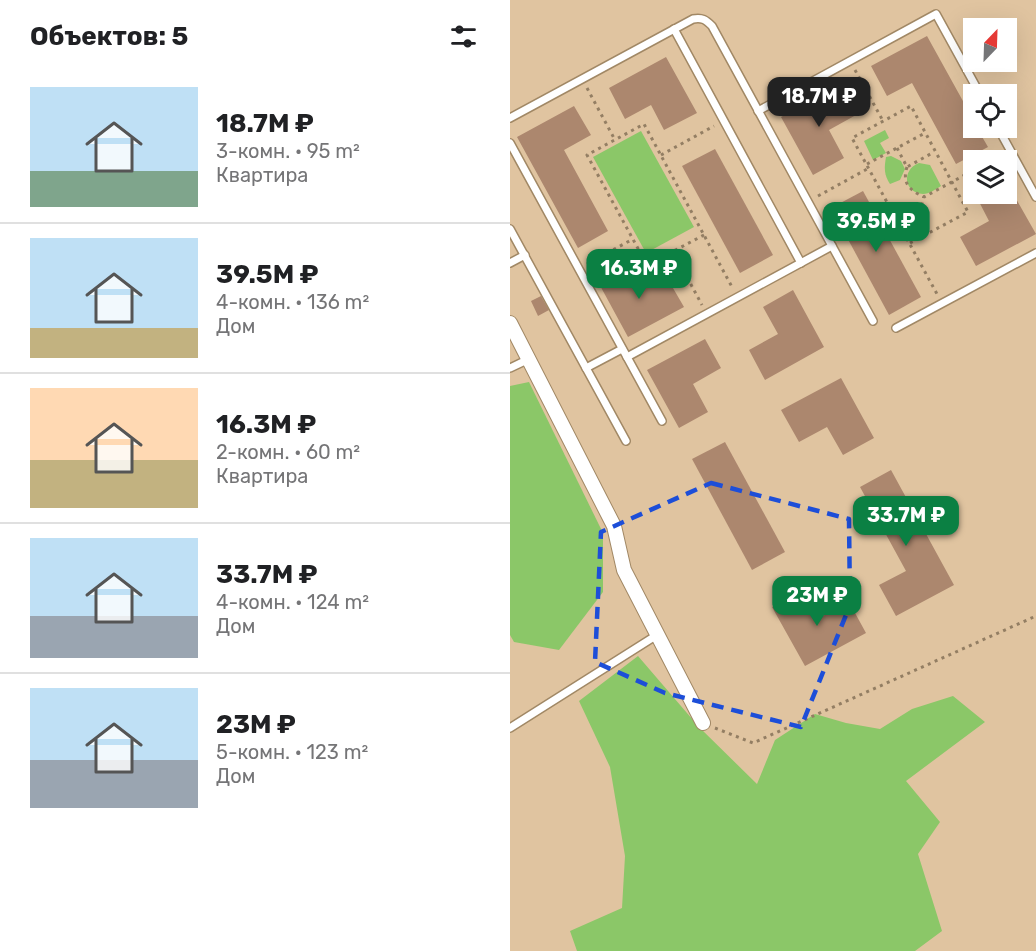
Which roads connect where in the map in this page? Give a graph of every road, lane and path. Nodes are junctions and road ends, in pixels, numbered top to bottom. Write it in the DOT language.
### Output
graph roads {
  1 [pos="674,29"];
  2 [pos="858,74"];
  3 [pos="974,84"];
  4 [pos="592,97"];
  5 [pos="758,111"];
  6 [pos="510,118"];
  7 [pos="883,121"];
  8 [pos="706,130"];
  9 [pos="925,133"];
  10 [pos="1004,138"];
  11 [pos="615,140"];
  12 [pos="510,143"];
  13 [pos="897,148"];
  14 [pos="935,151"];
  15 [pos="660,155"];
  16 [pos="868,166"];
  17 [pos="907,166"];
  18 [pos="963,176"];
  19 [pos="951,182"];
  20 [pos="822,193"];
  21 [pos="924,197"];
  22 [pos="1036,197"];
  23 [pos="898,222"];
  24 [pos="510,229"];
  25 [pos="704,235"];
  26 [pos="633,239"];
  27 [pos="910,243"];
  28 [pos="832,246"];
  29 [pos="673,251"];
  30 [pos="1036,252"];
  31 [pos="525,255"];
  32 [pos="510,263"];
  33 [pos="801,263"];
  34 [pos="587,264"];
  35 [pos="730,282"];
  36 [pos="937,294"];
  37 [pos="699,299"];
  38 [pos="873,321"];
  39 [pos="510,324"];
  40 [pos="896,328"];
  41 [pos="622,349"];
  42 [pos="627,357"];
  43 [pos="529,359"];
  44 [pos="586,368"];
  45 [pos="510,369"];
  46 [pos="662,421"];
  47 [pos="626,441"];
  48 [pos="1036,616"];
  49 [pos="657,635"];
  50 [pos="703,723"];
  51 [pos="510,728"];
  1 -- 5 [label="lane"];
  1 -- 6 [label="lane"];
  1 -- 33 [label="lane"];
  2 -- 7 [label="path"];
  3 -- 5 [label="lane"];
  4 -- 11 [label="path"];
  5 -- 28 [label="lane"];
  7 -- 9 [label="path"];
  7 -- 16 [label="path"];
  8 -- 15 [label="path"];
  9 -- 13 [label="path"];
  9 -- 14 [label="path"];
  10 -- 22 [label="lane"];
  11 -- 15 [label="path"];
  11 -- 26 [label="path"];
  12 -- 41 [label="lane"];
  13 -- 16 [label="path"];
  13 -- 17 [label="path"];
  14 -- 17 [label="path"];
  14 -- 19 [label="path"];
  15 -- 25 [label="path"];
  16 -- 20 [label="path"];
  16 -- 23 [label="path"];
  17 -- 21 [label="path"];
  18 -- 19 [label="path"];
  19 -- 21 [label="path"];
  19 -- 27 [label="path"];
  21 -- 23 [label="path"];
  23 -- 27 [label="path"];
  24 -- 31 [label="lane"];
  25 -- 29 [label="path"];
  25 -- 35 [label="path"];
  26 -- 29 [label="path"];
  26 -- 34 [label="path"];
  27 -- 36 [label="path"];
  28 -- 33 [label="lane"];
  28 -- 38 [label="lane"];
  29 -- 37 [label="path"];
  30 -- 40 [label="lane"];
  31 -- 32 [label="lane"];
  31 -- 44 [label="lane"];
  33 -- 42 [label="lane"];
  39 -- 43 [label="street"];
  41 -- 42 [label="lane"];
  41 -- 44 [label="lane"];
  42 -- 46 [label="lane"];
  43 -- 45 [label="lane"];
  43 -- 49 [label="street"];
  44 -- 47 [label="lane"];
  48 -- 50 [label="path"];
  49 -- 50 [label="street"];
  49 -- 51 [label="lane"];
}
